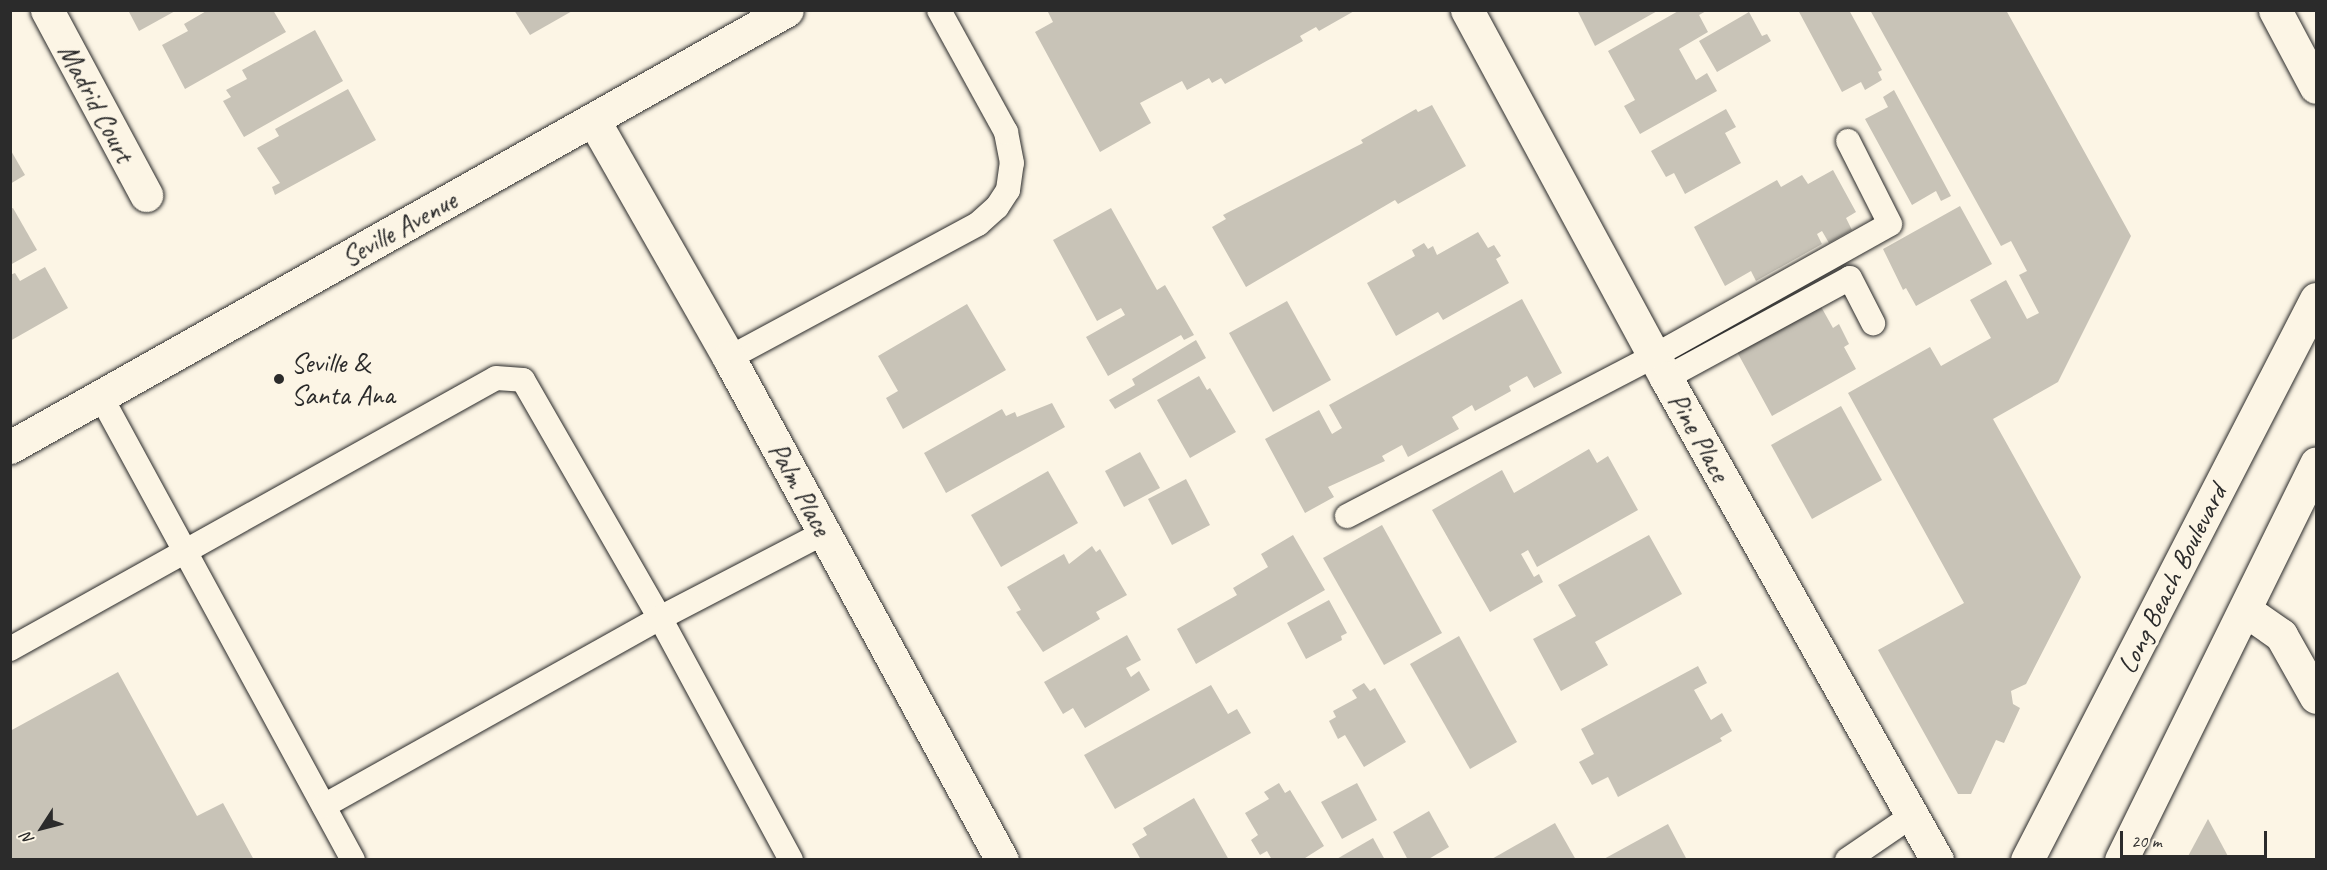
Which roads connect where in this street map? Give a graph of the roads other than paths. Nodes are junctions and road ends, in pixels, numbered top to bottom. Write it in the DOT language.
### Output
graph roads {
  1 [pos="47,10"];
  2 [pos="787,10"];
  3 [pos="939,10"];
  4 [pos="1467,10"];
  5 [pos="2275,10"];
  6 [pos="2316,87"];
  7 [pos="594,121"];
  8 [pos="1848,141"];
  9 [pos="146,195"];
  10 [pos="2316,299"];
  11 [pos="1874,323"];
  12 [pos="729,358"];
  13 [pos="1660,367"];
  14 [pos="100,395"];
  15 [pos="10,447"];
  16 [pos="2316,463"];
  17 [pos="1347,516"];
  18 [pos="823,533"];
  19 [pos="184,550"];
  20 [pos="2245,610"];
  21 [pos="660,618"];
  22 [pos="10,649"];
  23 [pos="2316,697"];
  24 [pos="324,806"];
  25 [pos="1910,817"];
  26 [pos="353,860"];
  27 [pos="791,860"];
  28 [pos="1002,860"];
  29 [pos="1847,860"];
  30 [pos="1937,860"];
  31 [pos="2027,860"];
  32 [pos="2121,860"];
  1 -- 9 [label="street, Madrid Court"];
  2 -- 7 [label="street, Seville Avenue"];
  3 -- 12 [label="lane"];
  4 -- 13 [label="street, Pine Place"];
  5 -- 6 [label="street"];
  7 -- 12 [label="street, Palm Place"];
  7 -- 14 [label="street, Seville Avenue"];
  8 -- 13 [label="lane"];
  10 -- 31 [label="street, Long Beach Boulevard"];
  11 -- 13 [label="lane"];
  12 -- 18 [label="street, Palm Place"];
  13 -- 17 [label="lane"];
  13 -- 25 [label="street, Pine Place"];
  14 -- 15 [label="street, Seville Avenue"];
  14 -- 19 [label="lane"];
  16 -- 20 [label="street"];
  18 -- 21 [label="lane"];
  18 -- 28 [label="street, Palm Place"];
  19 -- 21 [label="lane"];
  19 -- 22 [label="lane"];
  19 -- 24 [label="lane"];
  20 -- 23 [label="street"];
  20 -- 32 [label="street"];
  21 -- 24 [label="lane"];
  21 -- 27 [label="lane"];
  24 -- 26 [label="lane"];
  25 -- 29 [label="lane"];
  25 -- 30 [label="street, Pine Place"];
}
